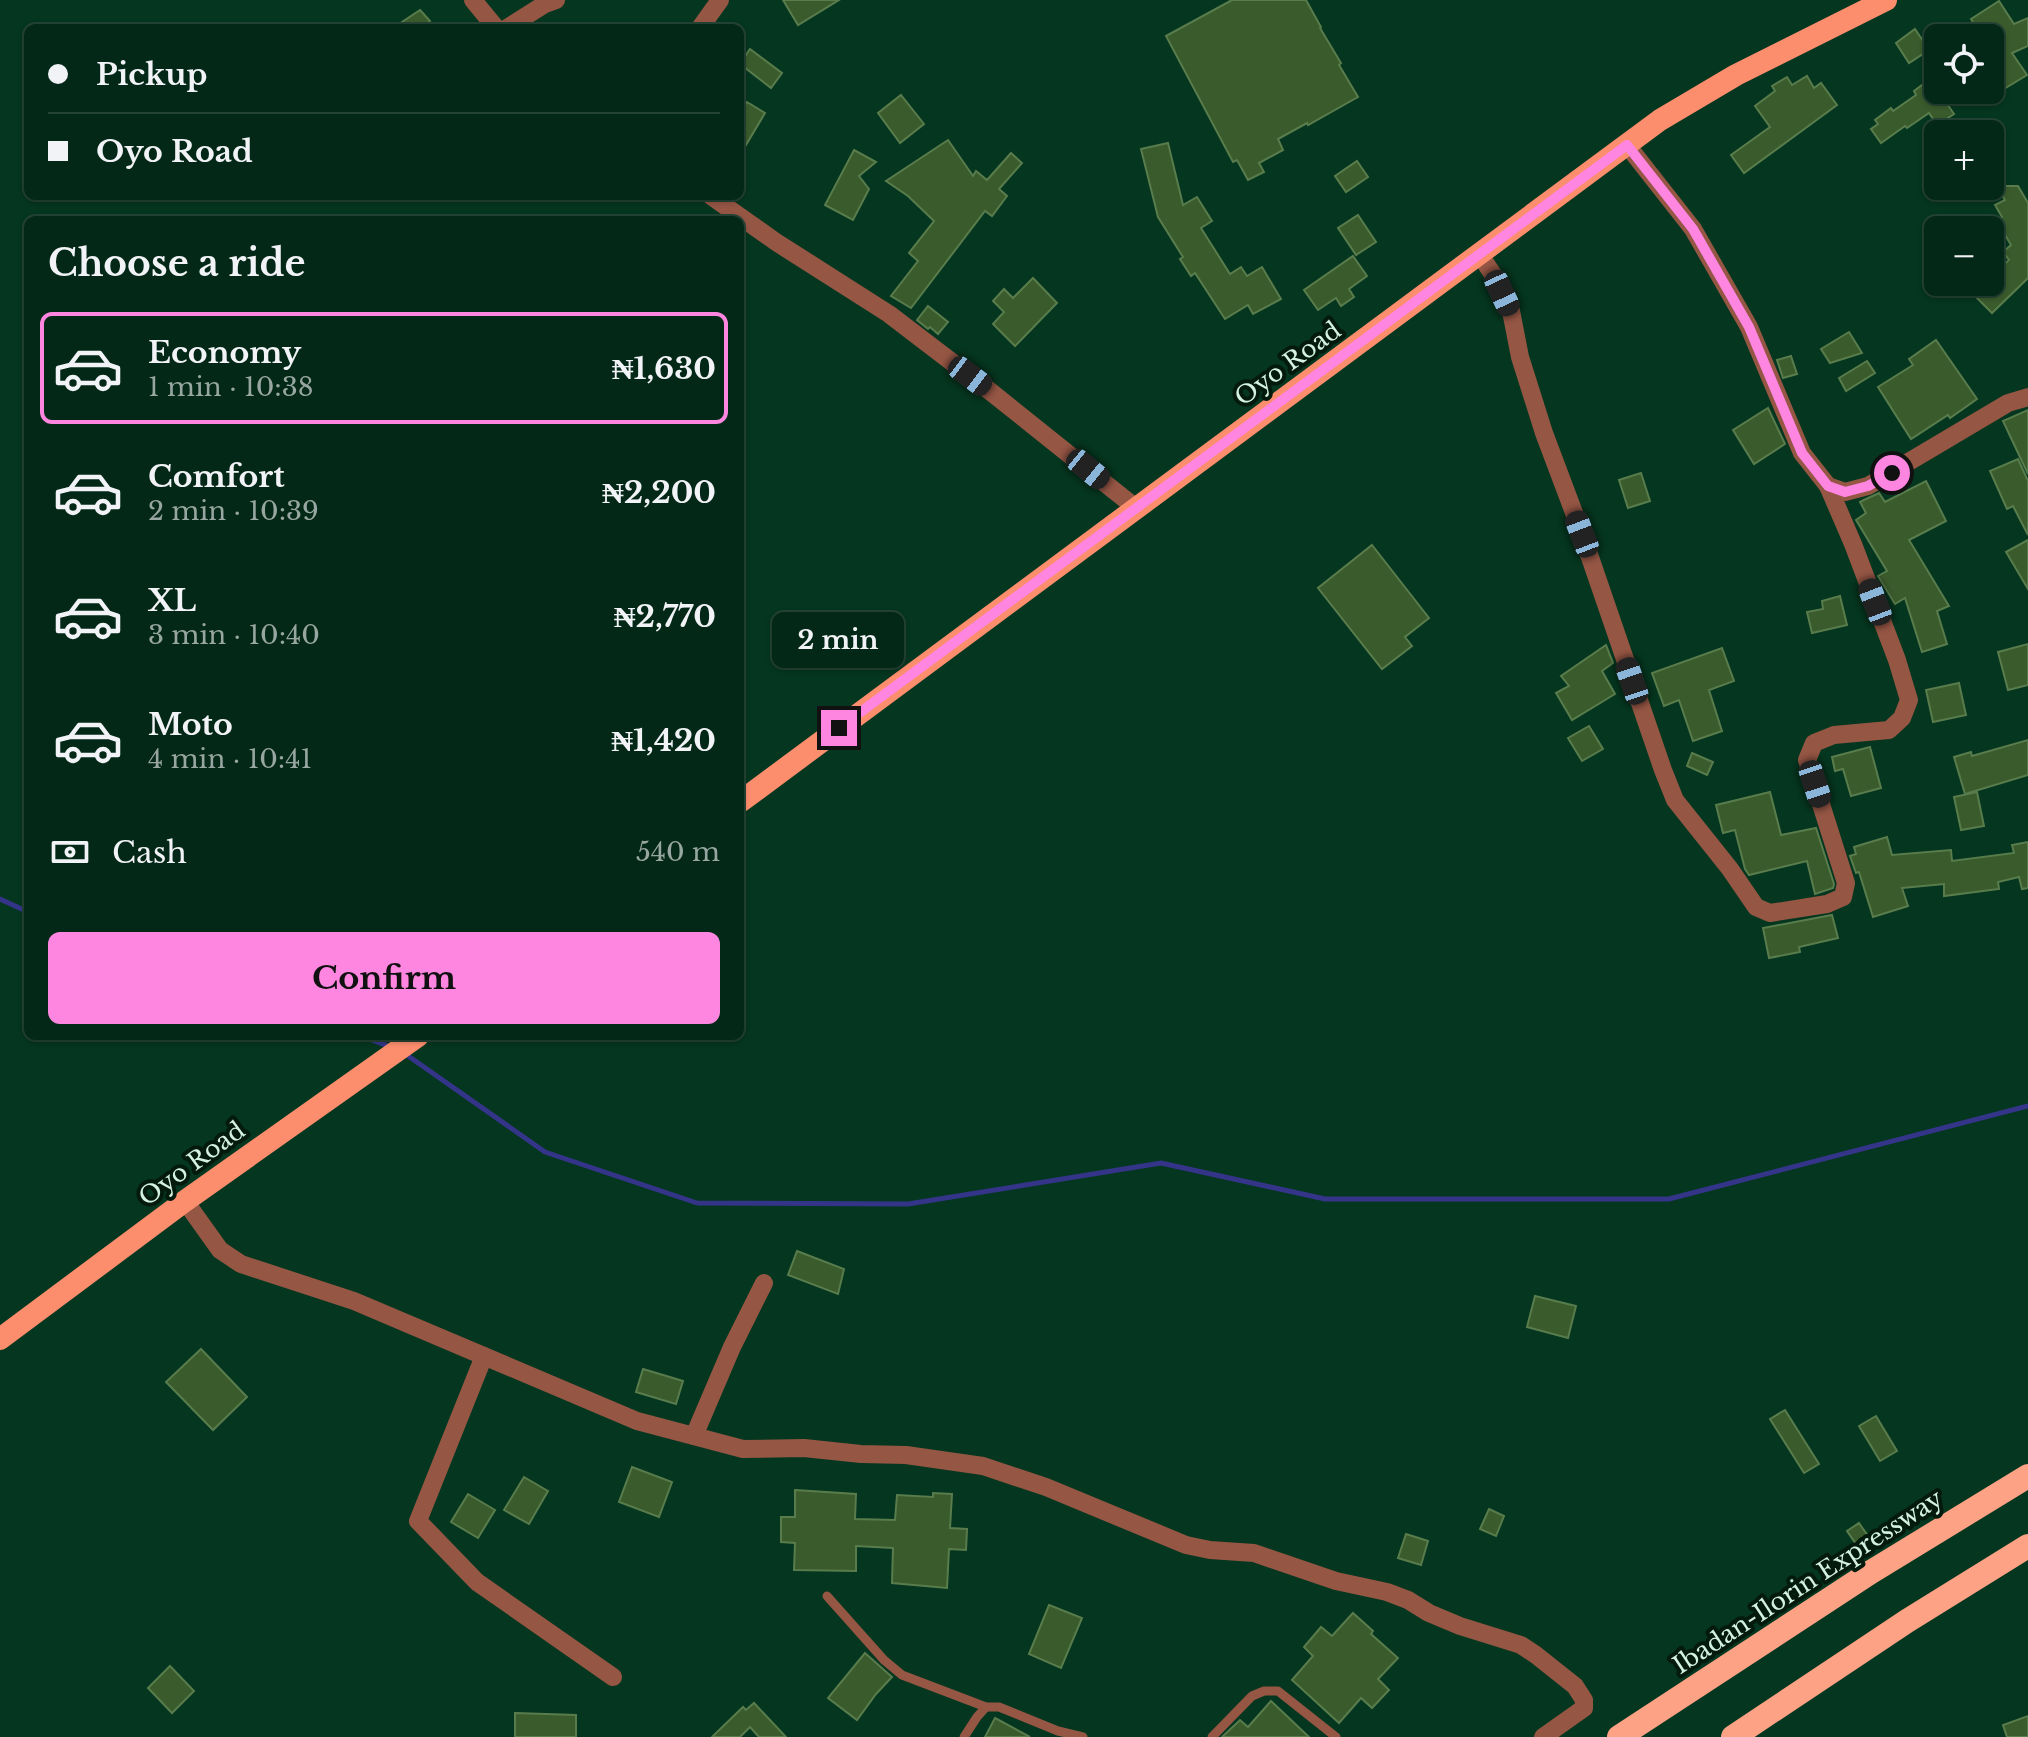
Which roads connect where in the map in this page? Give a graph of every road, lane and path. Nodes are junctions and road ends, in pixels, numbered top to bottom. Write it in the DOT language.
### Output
graph roads {
  1 [pos="473,0"];
  2 [pos="556,0"];
  3 [pos="720,0"];
  4 [pos="1886,0"];
  5 [pos="493,24"];
  6 [pos="513,24"];
  7 [pos="703,24"];
  8 [pos="1627,145"];
  9 [pos="717,200"];
  10 [pos="739,216"];
  11 [pos="744,219"];
  12 [pos="1480,255"];
  13 [pos="2028,397"];
  14 [pos="1828,486"];
  15 [pos="1136,508"];
  16 [pos="744,799"];
  17 [pos="412,1040"];
  18 [pos="185,1201"];
  19 [pos="764,1283"];
  20 [pos="0,1339"];
  21 [pos="484,1356"];
  22 [pos="694,1436"];
  23 [pos="2028,1476"];
  24 [pos="2028,1546"];
  25 [pos="827,1596"];
  26 [pos="613,1677"];
  27 [pos="986,1707"];
  28 [pos="964,1737"];
  29 [pos="1083,1737"];
  30 [pos="1212,1737"];
  31 [pos="1336,1737"];
  32 [pos="1543,1737"];
  33 [pos="1619,1737"];
  34 [pos="1735,1737"];
  1 -- 5 [label="street"];
  2 -- 6 [label="street"];
  3 -- 7 [label="street"];
  4 -- 8 [label="highway, Oyo Road"];
  8 -- 12 [label="highway, Oyo Road"];
  8 -- 14 [label="street"];
  9 -- 10 [label="street"];
  11 -- 15 [label="street"];
  12 -- 14 [label="street"];
  12 -- 15 [label="highway, Oyo Road"];
  13 -- 14 [label="street"];
  15 -- 16 [label="highway, Oyo Road"];
  17 -- 18 [label="highway, Oyo Road"];
  18 -- 20 [label="highway, Oyo Road"];
  18 -- 21 [label="street"];
  19 -- 22 [label="street"];
  21 -- 22 [label="street"];
  21 -- 26 [label="street"];
  22 -- 32 [label="street"];
  23 -- 33 [label="highway, Ibadan-Ilorin Expressway"];
  24 -- 34 [label="highway"];
  25 -- 27 [label="lane"];
  27 -- 28 [label="lane"];
  27 -- 29 [label="lane"];
  30 -- 31 [label="lane"];
}
